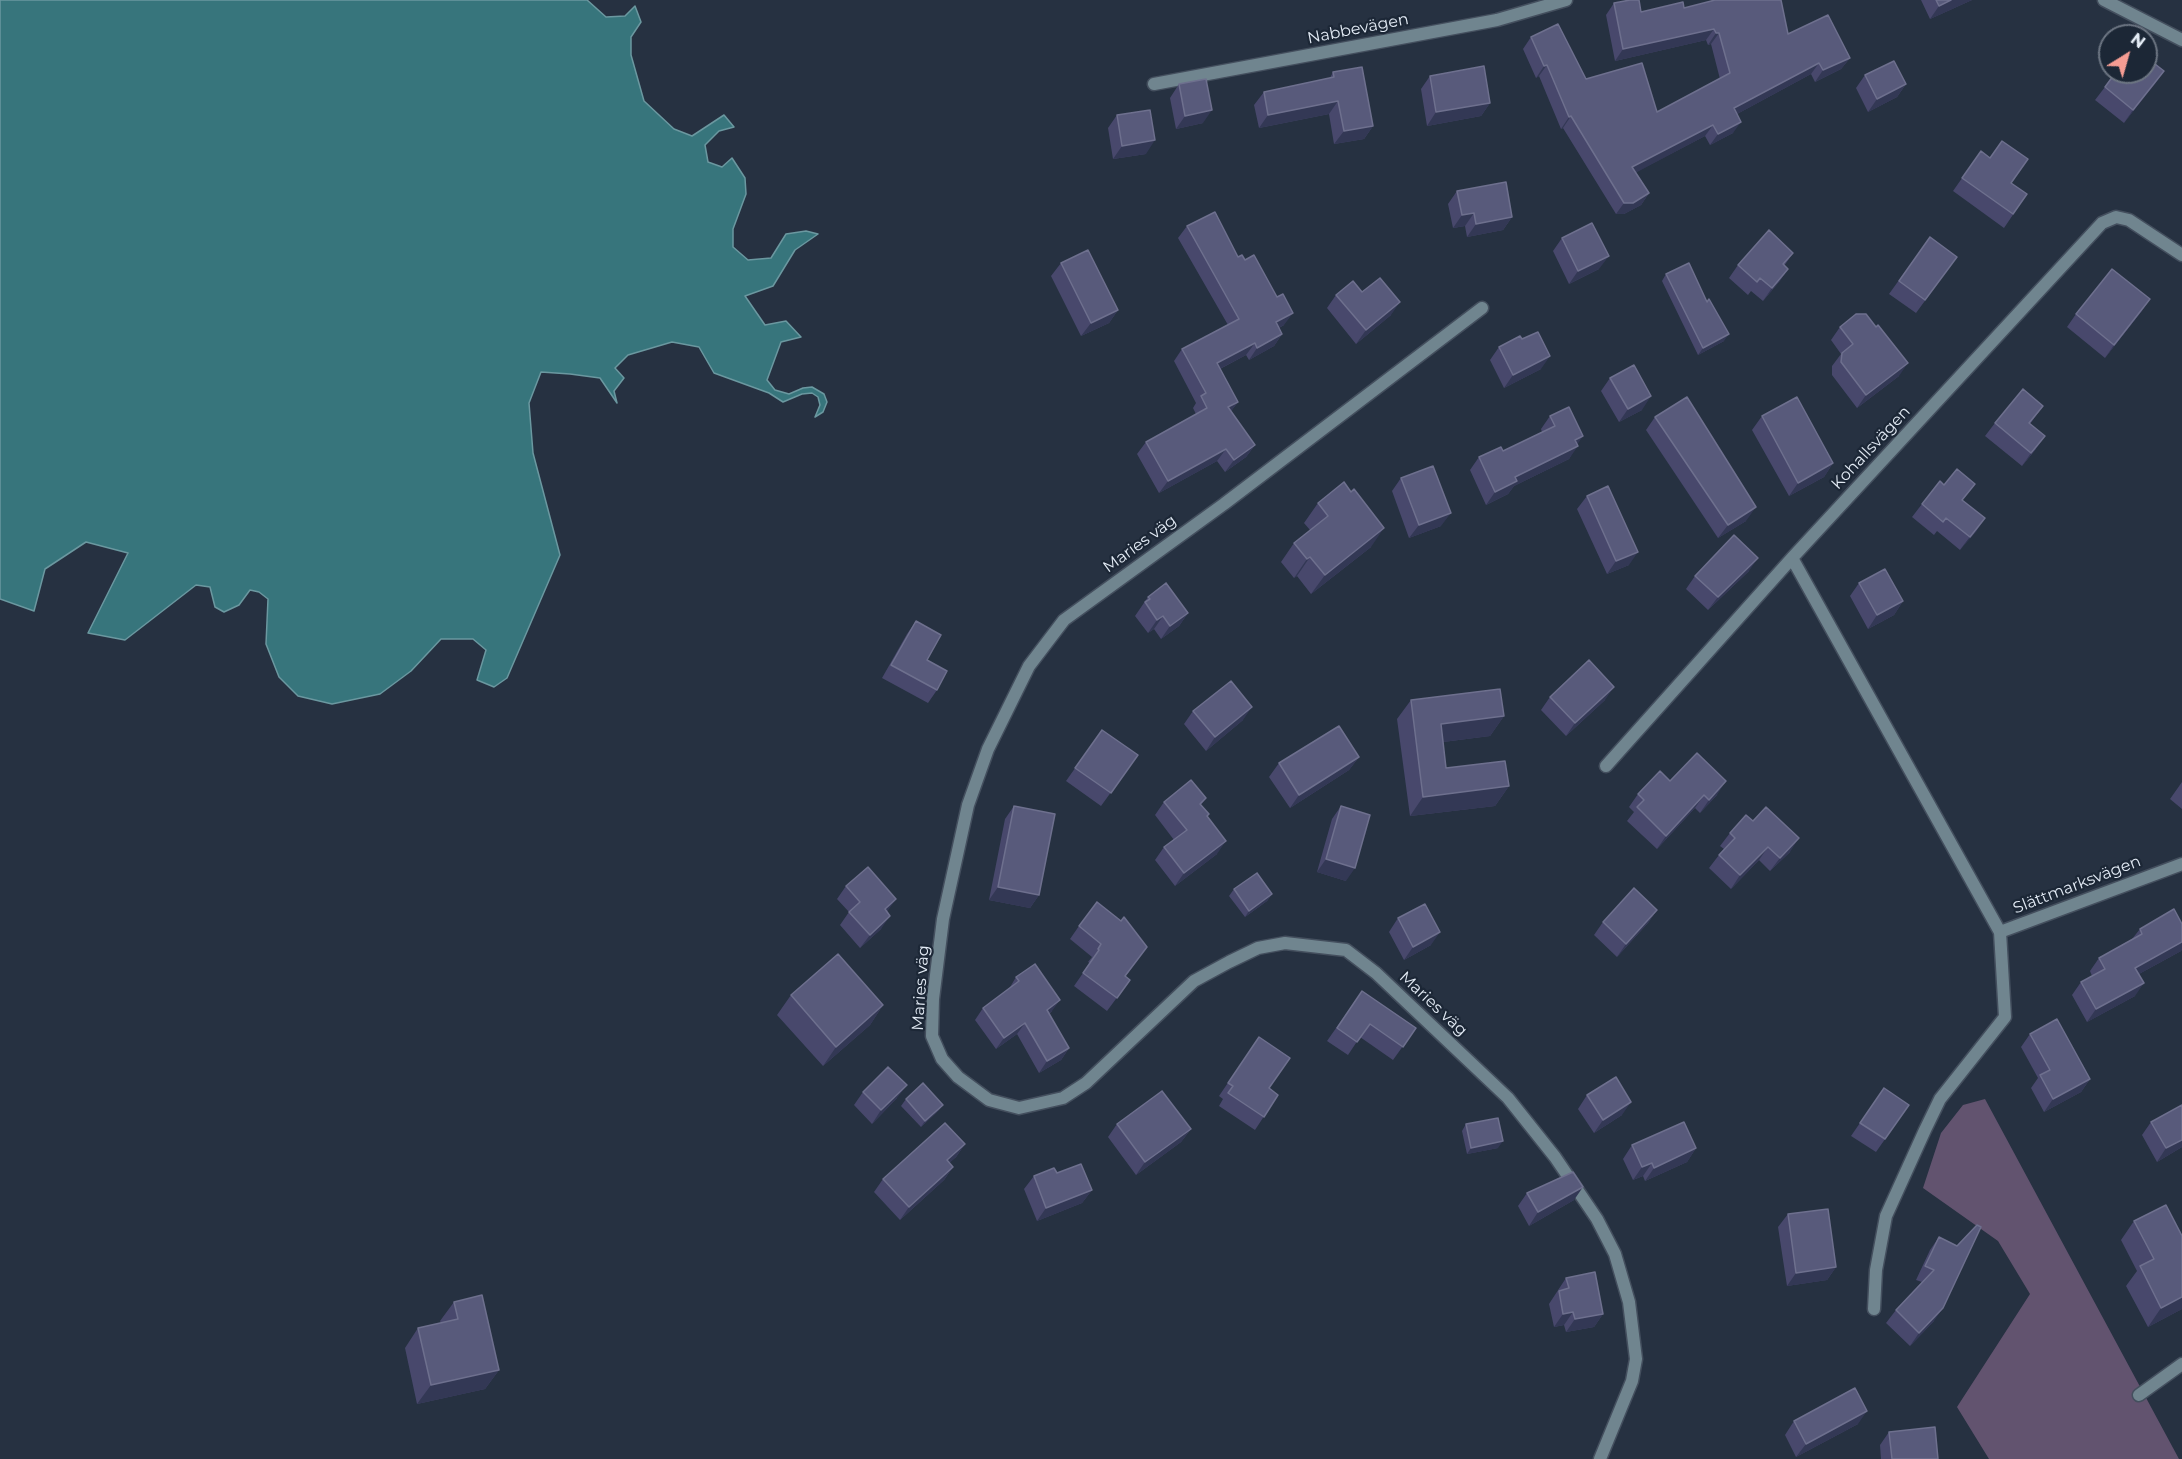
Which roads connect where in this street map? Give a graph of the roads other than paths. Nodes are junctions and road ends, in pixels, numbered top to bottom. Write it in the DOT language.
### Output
graph roads {
  1 [pos="1566,0"];
  2 [pos="2104,0"];
  3 [pos="2182,40"];
  4 [pos="1154,84"];
  5 [pos="2182,255"];
  6 [pos="1482,308"];
  7 [pos="1792,558"];
  8 [pos="1606,766"];
  9 [pos="2182,864"];
  10 [pos="2000,932"];
  11 [pos="1874,1309"];
  12 [pos="2182,1364"];
  13 [pos="2139,1395"];
  14 [pos="1600,1459"];
  1 -- 4 [label="street, Nabbevägen"];
  2 -- 3 [label="street"];
  5 -- 7 [label="street, Kohallsvägen"];
  6 -- 14 [label="street, Maries väg"];
  7 -- 8 [label="street, Kohallsvägen"];
  7 -- 10 [label="street"];
  9 -- 10 [label="street, Slättmarksvägen"];
  10 -- 11 [label="street, Slättmarksvägen"];
  12 -- 13 [label="street"];
}
